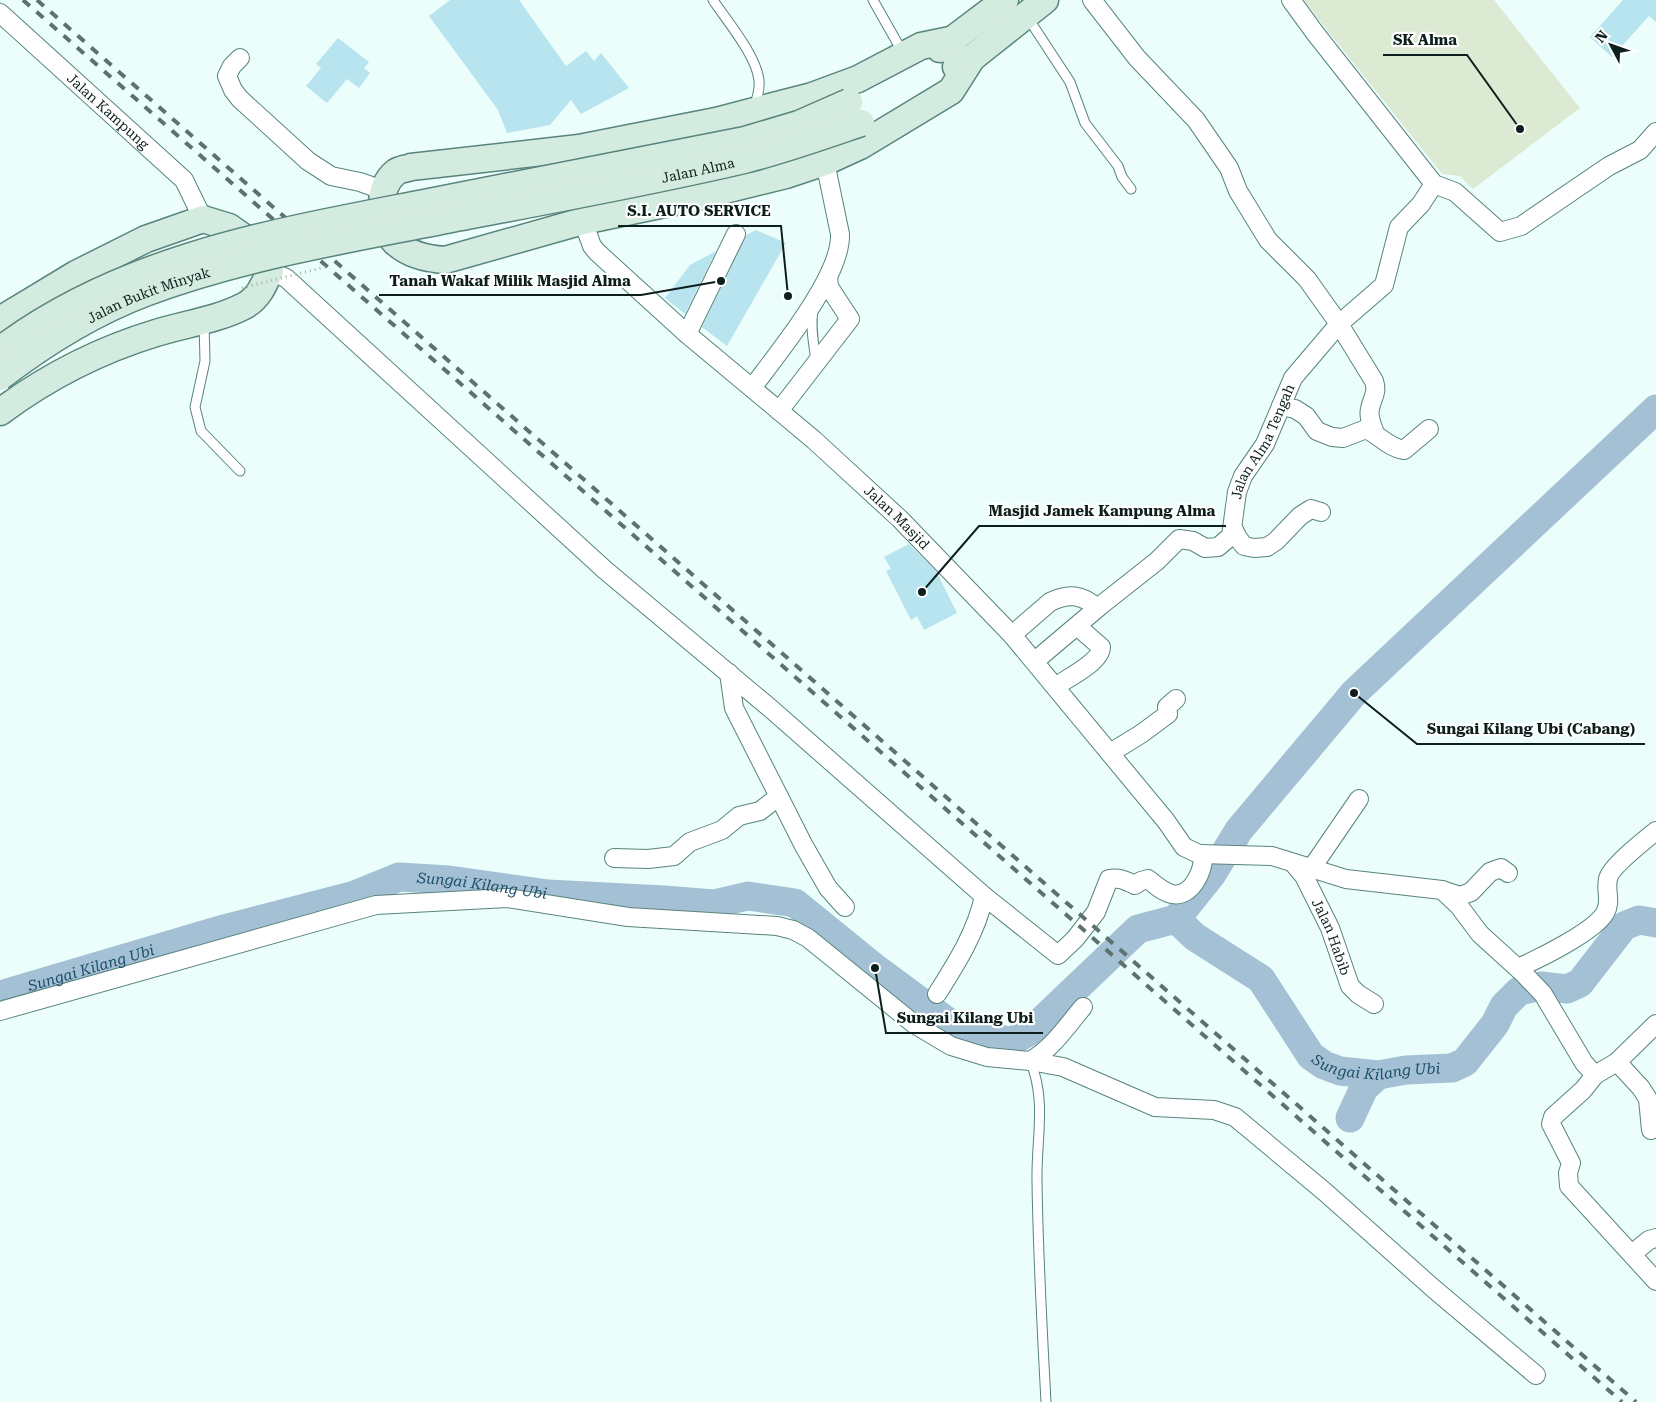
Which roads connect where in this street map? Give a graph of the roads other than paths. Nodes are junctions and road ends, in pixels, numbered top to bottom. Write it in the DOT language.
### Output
graph roads {
  1 [pos="713,0"];
  2 [pos="873,0"];
  3 [pos="1092,0"];
  4 [pos="1291,0"];
  5 [pos="994,3"];
  6 [pos="1036,8"];
  7 [pos="2,18"];
  8 [pos="963,49"];
  9 [pos="904,56"];
  10 [pos="240,58"];
  11 [pos="752,112"];
  12 [pos="855,113"];
  13 [pos="1656,132"];
  14 [pos="825,162"];
  15 [pos="1434,184"];
  16 [pos="1131,189"];
  17 [pos="383,196"];
  18 [pos="203,219"];
  19 [pos="583,220"];
  20 [pos="294,228"];
  21 [pos="736,234"];
  22 [pos="313,246"];
  23 [pos="270,270"];
  24 [pos="828,277"];
  25 [pos="814,301"];
  26 [pos="0,320"];
  27 [pos="204,320"];
  28 [pos="1339,324"];
  29 [pos="687,334"];
  30 [pos="0,350"];
  31 [pos="816,364"];
  32 [pos="0,377"];
  33 [pos="752,388"];
  34 [pos="1281,406"];
  35 [pos="780,411"];
  36 [pos="0,412"];
  37 [pos="1429,429"];
  38 [pos="1375,433"];
  39 [pos="240,471"];
  40 [pos="1321,512"];
  41 [pos="1232,528"];
  42 [pos="1097,608"];
  43 [pos="1077,626"];
  44 [pos="1012,635"];
  45 [pos="1035,661"];
  46 [pos="729,673"];
  47 [pos="1056,686"];
  48 [pos="1176,699"];
  49 [pos="1110,753"];
  50 [pos="778,797"];
  51 [pos="1358,799"];
  52 [pos="1656,831"];
  53 [pos="1206,855"];
  54 [pos="614,858"];
  55 [pos="1293,863"];
  56 [pos="1311,869"];
  57 [pos="1508,873"];
  58 [pos="1442,890"];
  59 [pos="984,896"];
  60 [pos="846,907"];
  61 [pos="1521,971"];
  62 [pos="937,994"];
  63 [pos="1374,1004"];
  64 [pos="1083,1007"];
  65 [pos="0,1011"];
  66 [pos="1656,1024"];
  67 [pos="1030,1061"];
  68 [pos="1617,1062"];
  69 [pos="1595,1075"];
  70 [pos="1651,1130"];
  71 [pos="1656,1238"];
  72 [pos="1632,1254"];
  73 [pos="1656,1281"];
  74 [pos="1536,1375"];
  75 [pos="1046,1402"];
  1 -- 11 [label="lane"];
  2 -- 9 [label="lane"];
  3 -- 28 [label="street"];
  4 -- 15 [label="street"];
  5 -- 8 [label="main road, Jalan Alma"];
  6 -- 8 [label="main road, Jalan Alma"];
  6 -- 16 [label="lane"];
  7 -- 18 [label="street, Jalan Kampung"];
  8 -- 9 [label="main road"];
  8 -- 12 [label="main road, Jalan Alma"];
  8 -- 14 [label="main road"];
  9 -- 11 [label="main road"];
  10 -- 17 [label="street"];
  11 -- 17 [label="main road"];
  12 -- 20 [label="main road, Jalan Alma, bridge"];
  12 -- 22 [label="main road, Jalan Alma, bridge"];
  13 -- 15 [label="street"];
  14 -- 19 [label="main road"];
  14 -- 24 [label="street"];
  15 -- 28 [label="street, Jalan Alma Tengah"];
  17 -- 19 [label="main road"];
  18 -- 23 [label="main road"];
  18 -- 26 [label="main road"];
  19 -- 29 [label="street, Jalan Masjid"];
  20 -- 30 [label="main road, Jalan Bukit Minyak, bridge"];
  21 -- 29 [label="street"];
  22 -- 32 [label="main road, Jalan Bukit Minyak, bridge"];
  23 -- 27 [label="main road"];
  23 -- 46 [label="street"];
  24 -- 25 [label="street"];
  24 -- 31 [label="street"];
  25 -- 31 [label="lane"];
  25 -- 33 [label="street"];
  27 -- 36 [label="main road"];
  27 -- 39 [label="lane"];
  28 -- 34 [label="street, Jalan Alma Tengah"];
  28 -- 38 [label="street"];
  29 -- 33 [label="street, Jalan Masjid"];
  31 -- 35 [label="street"];
  33 -- 35 [label="street, Jalan Masjid"];
  34 -- 38 [label="street"];
  34 -- 41 [label="street, Jalan Alma Tengah"];
  35 -- 44 [label="street, Jalan Masjid"];
  37 -- 38 [label="street"];
  40 -- 41 [label="street"];
  41 -- 42 [label="street, Jalan Alma Tengah"];
  42 -- 43 [label="street, Jalan Alma Tengah"];
  42 -- 44 [label="street"];
  43 -- 45 [label="street, Jalan Alma Tengah"];
  43 -- 47 [label="street"];
  44 -- 45 [label="street, Jalan Masjid"];
  45 -- 47 [label="street, Jalan Masjid"];
  46 -- 50 [label="street"];
  46 -- 59 [label="street"];
  47 -- 49 [label="street, Jalan Masjid"];
  48 -- 49 [label="street"];
  49 -- 53 [label="street, Jalan Masjid"];
  50 -- 54 [label="street"];
  50 -- 60 [label="street"];
  51 -- 56 [label="street"];
  52 -- 61 [label="street"];
  53 -- 55 [label="street"];
  53 -- 59 [label="street"];
  55 -- 56 [label="street"];
  55 -- 63 [label="street, Jalan Habib"];
  56 -- 58 [label="street"];
  57 -- 58 [label="street"];
  58 -- 61 [label="street"];
  59 -- 62 [label="street"];
  61 -- 69 [label="street"];
  64 -- 67 [label="street"];
  65 -- 67 [label="street"];
  66 -- 68 [label="street"];
  67 -- 74 [label="street"];
  67 -- 75 [label="lane"];
  68 -- 69 [label="street"];
  68 -- 70 [label="street"];
  69 -- 72 [label="street"];
  71 -- 72 [label="street"];
  72 -- 73 [label="street"];
}
